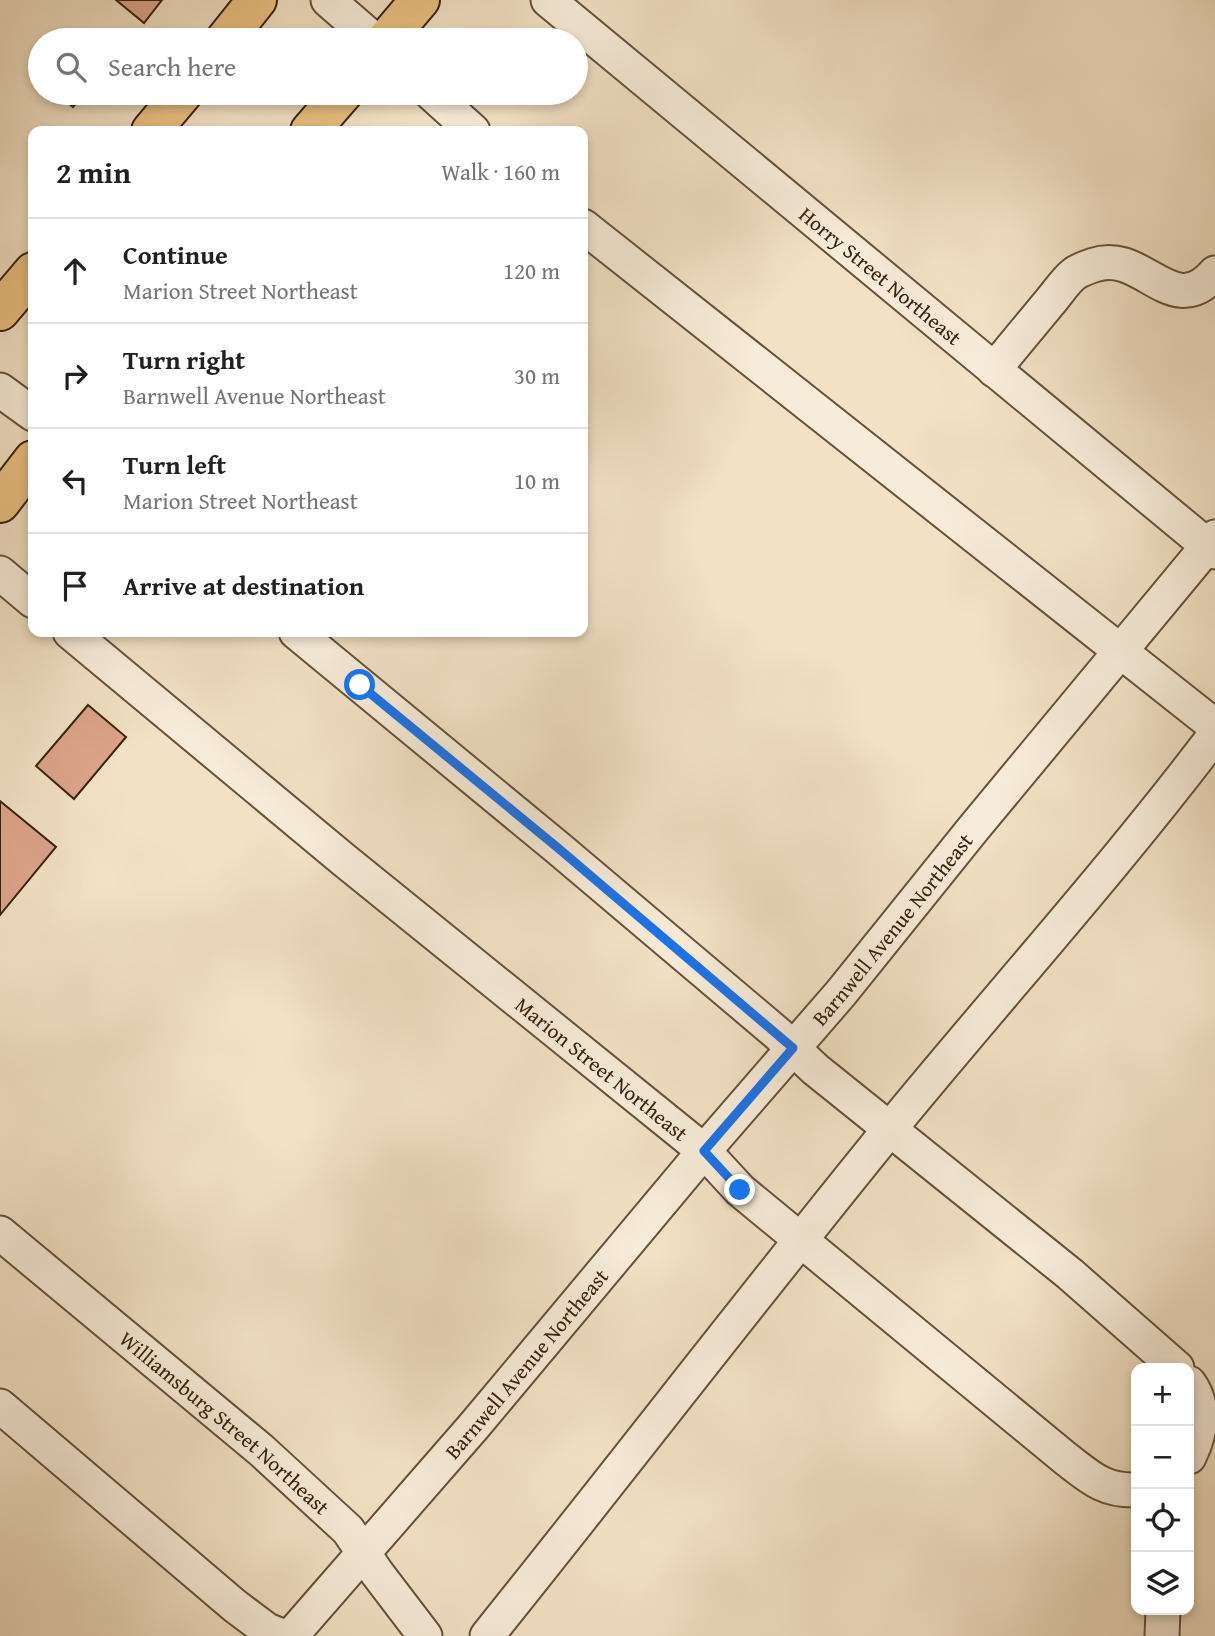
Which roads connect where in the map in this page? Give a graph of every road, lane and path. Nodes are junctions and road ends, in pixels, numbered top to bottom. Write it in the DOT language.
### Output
graph roads {
  1 [pos="257,0"];
  2 [pos="328,0"];
  3 [pos="420,0"];
  4 [pos="548,0"];
  5 [pos="235,28"];
  6 [pos="360,28"];
  7 [pos="396,28"];
  8 [pos="582,28"];
  9 [pos="588,33"];
  10 [pos="173,105"];
  11 [pos="333,105"];
  12 [pos="444,105"];
  13 [pos="155,126"];
  14 [pos="314,126"];
  15 [pos="467,126"];
  16 [pos="588,230"];
  17 [pos="1215,273"];
  18 [pos="28,278"];
  19 [pos="0,312"];
  20 [pos="994,370"];
  21 [pos="0,390"];
  22 [pos="28,410"];
  23 [pos="28,467"];
  24 [pos="0,503"];
  25 [pos="1213,545"];
  26 [pos="0,573"];
  27 [pos="28,597"];
  28 [pos="76,637"];
  29 [pos="302,637"];
  30 [pos="1121,651"];
  31 [pos="1215,726"];
  32 [pos="1215,735"];
  33 [pos="793,1048"];
  34 [pos="890,1130"];
  35 [pos="704,1151"];
  36 [pos="0,1233"];
  37 [pos="801,1240"];
  38 [pos="1171,1363"];
  39 [pos="1194,1390"];
  40 [pos="0,1406"];
  41 [pos="1194,1447"];
  42 [pos="1131,1490"];
  43 [pos="363,1552"];
  44 [pos="1163,1615"];
  45 [pos="282,1636"];
  46 [pos="291,1636"];
  47 [pos="425,1636"];
  48 [pos="487,1636"];
  49 [pos="1162,1636"];
  1 -- 5 [label="main road"];
  2 -- 6 [label="street"];
  3 -- 7 [label="main road"];
  4 -- 8 [label="street, Horry Street Northeast"];
  9 -- 20 [label="street, Horry Street Northeast"];
  10 -- 13 [label="main road"];
  11 -- 14 [label="main road"];
  12 -- 15 [label="street"];
  16 -- 30 [label="street"];
  17 -- 20 [label="street"];
  18 -- 19 [label="main road"];
  20 -- 25 [label="street, Horry Street Northeast"];
  21 -- 22 [label="street"];
  23 -- 24 [label="main road"];
  25 -- 30 [label="street, Barnwell Avenue Northeast"];
  26 -- 27 [label="street"];
  28 -- 35 [label="street, Marion Street Northeast"];
  29 -- 33 [label="street"];
  30 -- 31 [label="street"];
  30 -- 33 [label="street, Barnwell Avenue Northeast"];
  32 -- 34 [label="street"];
  33 -- 34 [label="street"];
  33 -- 35 [label="street, Barnwell Avenue Northeast"];
  34 -- 37 [label="street"];
  34 -- 38 [label="street"];
  35 -- 37 [label="street, Marion Street Northeast"];
  35 -- 43 [label="street, Barnwell Avenue Northeast"];
  36 -- 43 [label="street, Williamsburg Street Northeast"];
  37 -- 42 [label="street, Marion Street Northeast"];
  37 -- 48 [label="street"];
  39 -- 41 [label="street"];
  40 -- 45 [label="street"];
  43 -- 46 [label="street, Barnwell Avenue Northeast"];
  43 -- 47 [label="street, Williamsburg Street Northeast"];
  44 -- 49 [label="street"];
}
